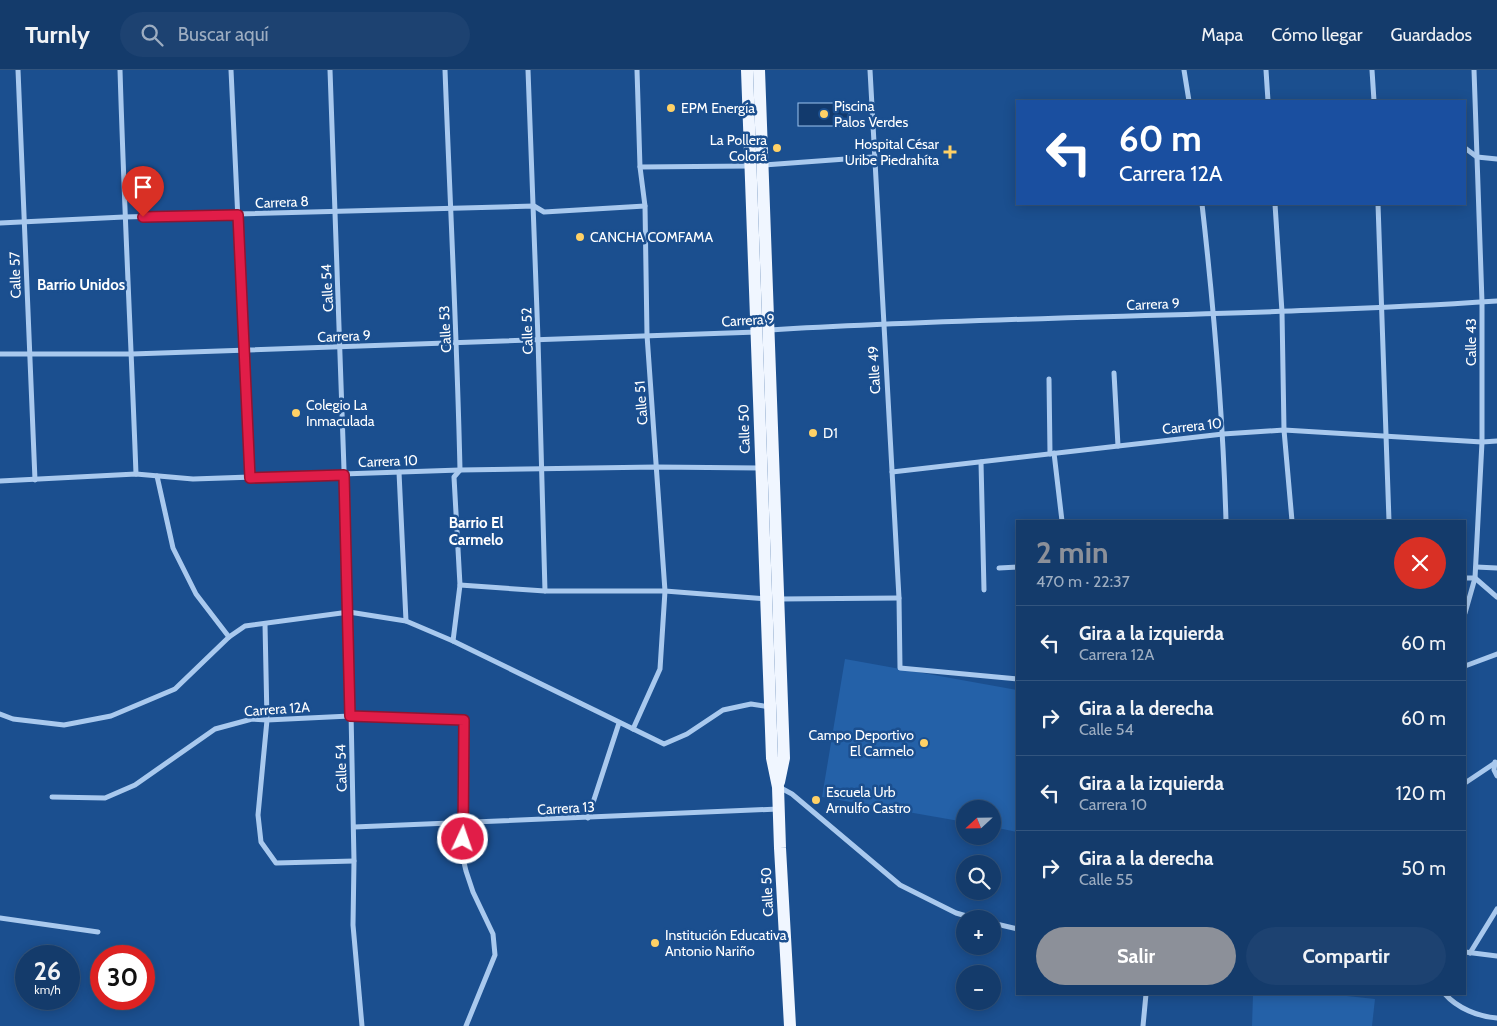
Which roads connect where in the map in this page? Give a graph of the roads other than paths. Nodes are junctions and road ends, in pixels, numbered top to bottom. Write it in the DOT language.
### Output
graph roads {
  1 [pos="18,70"];
  2 [pos="120,70"];
  3 [pos="231,70"];
  4 [pos="330,70"];
  5 [pos="445,70"];
  6 [pos="528,70"];
  7 [pos="637,70"];
  8 [pos="747,70"];
  9 [pos="758,70"];
  10 [pos="870,70"];
  11 [pos="1184,70"];
  12 [pos="1266,70"];
  13 [pos="1372,70"];
  14 [pos="1474,70"];
  15 [pos="1189,100"];
  16 [pos="1268,100"];
  17 [pos="1374,100"];
  18 [pos="1466,149"];
  19 [pos="873,157"];
  20 [pos="1477,157"];
  21 [pos="1497,159"];
  22 [pos="755,165"];
  23 [pos="640,167"];
  24 [pos="1202,205"];
  25 [pos="1275,205"];
  26 [pos="1378,205"];
  27 [pos="534,206"];
  28 [pos="645,206"];
  29 [pos="450,208"];
  30 [pos="334,212"];
  31 [pos="238,215"];
  32 [pos="124,217"];
  33 [pos="24,222"];
  34 [pos="0,223"];
  35 [pos="1497,301"];
  36 [pos="1482,302"];
  37 [pos="1382,307"];
  38 [pos="1282,312"];
  39 [pos="1214,314"];
  40 [pos="883,323"];
  41 [pos="761,331"];
  42 [pos="648,335"];
  43 [pos="538,339"];
  44 [pos="457,343"];
  45 [pos="341,347"];
  46 [pos="245,349"];
  47 [pos="29,353"];
  48 [pos="0,354"];
  49 [pos="132,354"];
  50 [pos="1114,373"];
  51 [pos="1048,379"];
  52 [pos="1284,430"];
  53 [pos="1223,434"];
  54 [pos="1386,436"];
  55 [pos="1497,441"];
  56 [pos="1482,442"];
  57 [pos="1118,446"];
  58 [pos="1052,453"];
  59 [pos="981,462"];
  60 [pos="656,467"];
  61 [pos="760,468"];
  62 [pos="541,469"];
  63 [pos="460,470"];
  64 [pos="399,472"];
  65 [pos="892,472"];
  66 [pos="136,474"];
  67 [pos="344,475"];
  68 [pos="157,476"];
  69 [pos="250,478"];
  70 [pos="35,480"];
  71 [pos="0,481"];
  72 [pos="1062,520"];
  73 [pos="1226,520"];
  74 [pos="1292,520"];
  75 [pos="1389,520"];
  76 [pos="1016,567"];
  77 [pos="1476,567"];
  78 [pos="999,568"];
  79 [pos="1497,568"];
  80 [pos="1466,578"];
  81 [pos="1475,578"];
  82 [pos="460,585"];
  83 [pos="984,590"];
  84 [pos="545,591"];
  85 [pos="665,592"];
  86 [pos="1497,597"];
  87 [pos="899,598"];
  88 [pos="773,599"];
  89 [pos="1466,610"];
  90 [pos="349,612"];
  91 [pos="406,621"];
  92 [pos="265,624"];
  93 [pos="229,637"];
  94 [pos="453,641"];
  95 [pos="1497,654"];
  96 [pos="1466,666"];
  97 [pos="1016,679"];
  98 [pos="770,707"];
  99 [pos="0,714"];
  100 [pos="350,716"];
  101 [pos="267,720"];
  102 [pos="620,723"];
  103 [pos="633,729"];
  104 [pos="1496,762"];
  105 [pos="1496,773"];
  106 [pos="1466,781"];
  107 [pos="778,787"];
  108 [pos="52,797"];
  109 [pos="779,808"];
  110 [pos="588,818"];
  111 [pos="464,824"];
  112 [pos="354,827"];
  113 [pos="354,862"];
  114 [pos="1497,909"];
  115 [pos="956,913"];
  116 [pos="0,918"];
  117 [pos="1001,925"];
  118 [pos="1016,929"];
  119 [pos="98,932"];
  120 [pos="1467,952"];
  121 [pos="1497,956"];
  122 [pos="1146,995"];
  123 [pos="1446,995"];
  124 [pos="1497,1018"];
  125 [pos="362,1026"];
  126 [pos="466,1026"];
  127 [pos="790,1026"];
  128 [pos="1143,1026"];
  1 -- 33 [label="street, Calle 57"];
  2 -- 32 [label="street"];
  3 -- 31 [label="street"];
  4 -- 30 [label="street, Calle 54"];
  5 -- 29 [label="street, Calle 53"];
  6 -- 27 [label="street, Calle 52"];
  7 -- 23 [label="street, Calle 51"];
  8 -- 22 [label="main road, Calle 50"];
  9 -- 22 [label="main road, Calle 50"];
  10 -- 19 [label="street, Calle 49"];
  11 -- 15 [label="street"];
  12 -- 16 [label="street"];
  13 -- 17 [label="street"];
  14 -- 20 [label="street, Calle 43"];
  18 -- 20 [label="street"];
  19 -- 22 [label="street"];
  19 -- 40 [label="street, Calle 49"];
  20 -- 21 [label="street"];
  20 -- 36 [label="street, Calle 43"];
  22 -- 23 [label="street"];
  22 -- 41 [label="main road, Calle 50"];
  23 -- 28 [label="street, Calle 51"];
  24 -- 39 [label="street"];
  25 -- 38 [label="street"];
  26 -- 37 [label="street"];
  27 -- 28 [label="street, Carrera 8"];
  27 -- 29 [label="street, Carrera 8"];
  27 -- 43 [label="street, Calle 52"];
  28 -- 42 [label="street, Calle 51"];
  29 -- 30 [label="street, Carrera 8"];
  29 -- 44 [label="street, Calle 53"];
  30 -- 31 [label="street, Carrera 8"];
  30 -- 45 [label="street, Calle 54"];
  31 -- 32 [label="street, Carrera 8"];
  31 -- 46 [label="street"];
  32 -- 33 [label="street, Carrera 8"];
  32 -- 49 [label="street"];
  33 -- 34 [label="street, Carrera 8"];
  33 -- 47 [label="street, Calle 57"];
  35 -- 36 [label="street, Carrera 9"];
  36 -- 37 [label="street, Carrera 9"];
  36 -- 56 [label="street, Calle 43"];
  37 -- 38 [label="street, Carrera 9"];
  37 -- 54 [label="street"];
  38 -- 39 [label="street, Carrera 9"];
  38 -- 52 [label="street"];
  39 -- 40 [label="street, Carrera 9"];
  39 -- 53 [label="street"];
  40 -- 41 [label="street, Carrera 9"];
  40 -- 65 [label="street, Calle 49"];
  41 -- 42 [label="street, Carrera 9"];
  41 -- 61 [label="main road, Calle 50"];
  41 -- 88 [label="main road, Calle 50"];
  42 -- 43 [label="street, Carrera 9"];
  42 -- 60 [label="street, Calle 51"];
  43 -- 44 [label="street, Carrera 9"];
  43 -- 62 [label="street, Calle 52"];
  44 -- 45 [label="street, Carrera 9"];
  44 -- 63 [label="street, Calle 53"];
  45 -- 46 [label="street, Carrera 9"];
  45 -- 67 [label="street, Calle 54"];
  46 -- 49 [label="street, Carrera 9"];
  46 -- 69 [label="street"];
  47 -- 48 [label="street, Carrera 9"];
  47 -- 49 [label="street, Carrera 9"];
  47 -- 70 [label="street, Calle 57"];
  49 -- 66 [label="street"];
  50 -- 57 [label="street"];
  51 -- 58 [label="street"];
  52 -- 53 [label="street, Carrera 10"];
  52 -- 54 [label="street, Carrera 10"];
  52 -- 74 [label="street"];
  53 -- 57 [label="street, Carrera 10"];
  53 -- 73 [label="street"];
  54 -- 56 [label="street, Carrera 10"];
  54 -- 75 [label="street"];
  55 -- 56 [label="street, Carrera 10"];
  56 -- 77 [label="street, Calle 43"];
  57 -- 58 [label="street, Carrera 10"];
  58 -- 59 [label="street, Carrera 10"];
  58 -- 72 [label="street"];
  59 -- 65 [label="street, Carrera 10"];
  59 -- 83 [label="street"];
  60 -- 61 [label="street"];
  60 -- 62 [label="street, Carrera 10"];
  60 -- 85 [label="street, Calle 51"];
  61 -- 88 [label="main road, Calle 50"];
  62 -- 63 [label="street, Carrera 10"];
  62 -- 84 [label="street, Calle 52"];
  63 -- 64 [label="street, Carrera 10"];
  63 -- 82 [label="street, Calle 53"];
  64 -- 67 [label="street, Carrera 10"];
  64 -- 91 [label="street"];
  65 -- 87 [label="street, Calle 49"];
  66 -- 68 [label="street, Carrera 10"];
  66 -- 70 [label="street, Carrera 10"];
  67 -- 69 [label="street, Carrera 10"];
  67 -- 90 [label="street, Calle 54"];
  68 -- 69 [label="street, Carrera 10"];
  68 -- 93 [label="street"];
  70 -- 71 [label="street, Carrera 10"];
  76 -- 78 [label="street"];
  77 -- 79 [label="street"];
  77 -- 81 [label="street, Calle 43"];
  80 -- 81 [label="street"];
  81 -- 86 [label="street"];
  81 -- 89 [label="street, Calle 43"];
  82 -- 84 [label="street"];
  82 -- 94 [label="street, Calle 53"];
  84 -- 85 [label="street"];
  85 -- 88 [label="street"];
  85 -- 103 [label="street, Calle 51"];
  87 -- 88 [label="street"];
  87 -- 97 [label="street, Calle 49"];
  88 -- 98 [label="main road, Calle 50"];
  88 -- 107 [label="main road, Calle 50"];
  90 -- 91 [label="street"];
  90 -- 92 [label="street"];
  90 -- 100 [label="street, Calle 54"];
  91 -- 94 [label="street"];
  92 -- 93 [label="street"];
  92 -- 101 [label="street"];
  93 -- 99 [label="street"];
  94 -- 102 [label="street"];
  95 -- 96 [label="street"];
  98 -- 103 [label="street"];
  98 -- 107 [label="main road, Calle 50"];
  100 -- 101 [label="street, Carrera 12A"];
  100 -- 111 [label="street, Carrera 12A"];
  100 -- 112 [label="street, Calle 54"];
  101 -- 108 [label="street, Carrera 12A"];
  101 -- 113 [label="street"];
  102 -- 103 [label="street"];
  102 -- 110 [label="street"];
  104 -- 105 [label="street"];
  104 -- 106 [label="street"];
  107 -- 109 [label="main road, Calle 50"];
  107 -- 115 [label="street"];
  109 -- 110 [label="street, Carrera 13"];
  109 -- 127 [label="main road, Calle 50"];
  110 -- 111 [label="street, Carrera 13"];
  111 -- 112 [label="street, Carrera 13"];
  111 -- 126 [label="street"];
  112 -- 113 [label="street, Calle 54"];
  113 -- 125 [label="street, Calle 54"];
  114 -- 120 [label="street"];
  116 -- 119 [label="street"];
  117 -- 118 [label="street"];
  120 -- 121 [label="street"];
  122 -- 128 [label="street"];
  123 -- 124 [label="street"];
}
